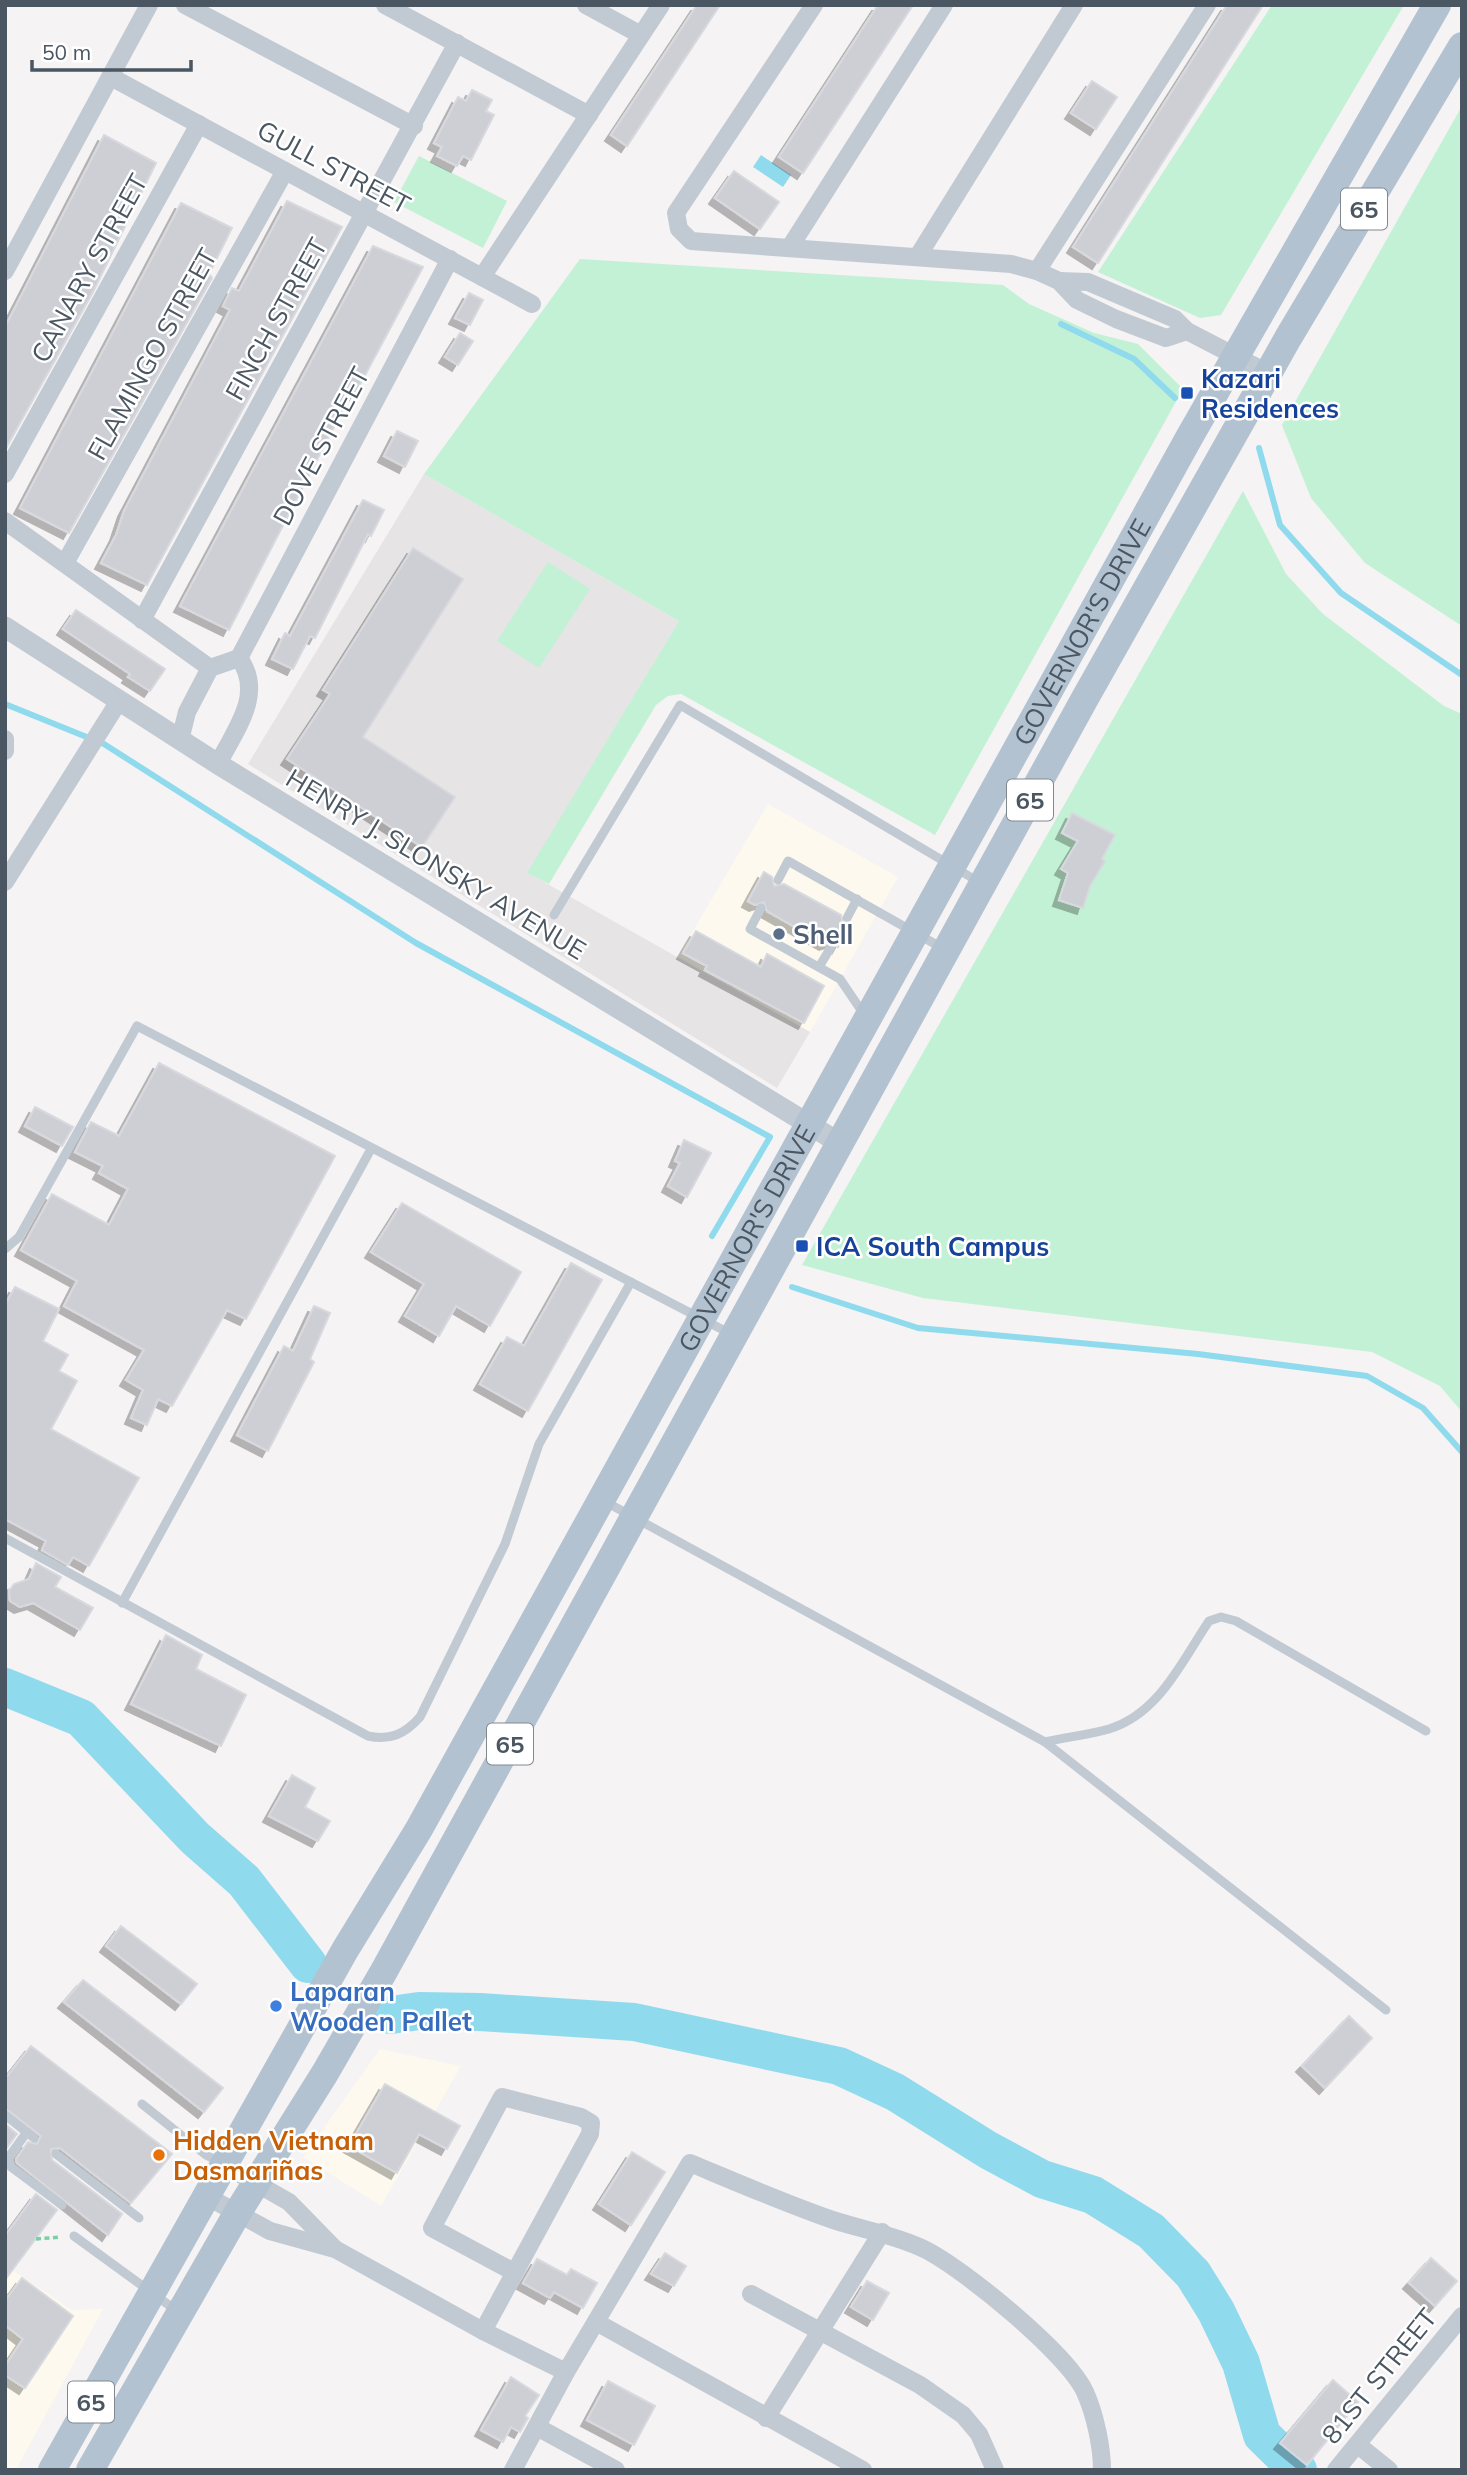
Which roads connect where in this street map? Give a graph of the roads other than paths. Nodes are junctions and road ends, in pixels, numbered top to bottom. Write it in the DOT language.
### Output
graph roads {
  1 [pos="149,5"];
  2 [pos="185,5"];
  3 [pos="385,5"];
  4 [pos="586,5"];
  5 [pos="660,5"];
  6 [pos="814,5"];
  7 [pos="944,5"];
  8 [pos="1074,5"];
  9 [pos="1207,5"];
  10 [pos="1437,5"];
  11 [pos="640,35"];
  12 [pos="457,43"];
  13 [pos="1462,46"];
  14 [pos="111,77"];
  15 [pos="589,115"];
  16 [pos="199,124"];
  17 [pos="414,126"];
  18 [pos="285,171"];
  19 [pos="364,213"];
  20 [pos="790,247"];
  21 [pos="918,256"];
  22 [pos="450,259"];
  23 [pos="5,271"];
  24 [pos="1037,271"];
  25 [pos="482,277"];
  26 [pos="532,304"];
  27 [pos="1235,356"];
  28 [pos="1268,373"];
  29 [pos="5,474"];
  30 [pos="5,521"];
  31 [pos="65,563"];
  32 [pos="142,620"];
  33 [pos="5,627"];
  34 [pos="239,658"];
  35 [pos="210,667"];
  36 [pos="119,701"];
  37 [pos="5,738"];
  38 [pos="180,740"];
  39 [pos="5,751"];
  40 [pos="218,764"];
  41 [pos="950,865"];
  42 [pos="778,880"];
  43 [pos="5,882"];
  44 [pos="984,885"];
  45 [pos="857,899"];
  46 [pos="761,908"];
  47 [pos="554,915"];
  48 [pos="847,918"];
  49 [pos="915,932"];
  50 [pos="831,947"];
  51 [pos="947,951"];
  52 [pos="819,967"];
  53 [pos="868,1020"];
  54 [pos="809,1125"];
  55 [pos="841,1144"];
  56 [pos="371,1149"];
  57 [pos="5,1249"];
  58 [pos="631,1282"];
  59 [pos="703,1319"];
  60 [pos="735,1335"];
  61 [pos="602,1499"];
  62 [pos="635,1518"];
  63 [pos="5,1538"];
  64 [pos="122,1603"];
  65 [pos="1426,1731"];
  66 [pos="1045,1742"];
  67 [pos="1386,2010"];
  68 [pos="142,2104"];
  69 [pos="5,2115"];
  70 [pos="56,2154"];
  71 [pos="226,2166"];
  72 [pos="256,2182"];
  73 [pos="208,2197"];
  74 [pos="62,2205"];
  75 [pos="237,2213"];
  76 [pos="139,2218"];
  77 [pos="882,2232"];
  78 [pos="74,2236"];
  79 [pos="335,2249"];
  80 [pos="514,2272"];
  81 [pos="153,2294"];
  82 [pos="751,2294"];
  83 [pos="180,2314"];
  84 [pos="596,2322"];
  85 [pos="1458,2328"];
  86 [pos="821,2330"];
  87 [pos="483,2331"];
  88 [pos="566,2372"];
  89 [pos="766,2418"];
  90 [pos="537,2427"];
  91 [pos="1358,2445"];
  92 [pos="52,2470"];
  93 [pos="90,2470"];
  94 [pos="513,2470"];
  95 [pos="617,2470"];
  96 [pos="863,2470"];
  97 [pos="995,2470"];
  98 [pos="1102,2470"];
  99 [pos="1336,2470"];
  100 [pos="1389,2470"];
  1 -- 14 [label="street"];
  2 -- 17 [label="street"];
  3 -- 12 [label="street"];
  4 -- 11 [label="street"];
  5 -- 11 [label="street"];
  6 -- 20 [label="street"];
  7 -- 20 [label="street"];
  8 -- 21 [label="street"];
  9 -- 24 [label="street"];
  10 -- 27 [label="main road, GOVERNOR'S DRIVE / 65"];
  11 -- 15 [label="street"];
  12 -- 15 [label="street"];
  12 -- 17 [label="street, FINCH STREET"];
  13 -- 28 [label="main road, GOVERNOR'S DRIVE / 65"];
  14 -- 16 [label="street, GULL STREET"];
  14 -- 23 [label="street"];
  15 -- 25 [label="street"];
  16 -- 18 [label="street, GULL STREET"];
  16 -- 29 [label="street, CANARY STREET"];
  17 -- 19 [label="street, FINCH STREET"];
  18 -- 19 [label="street, GULL STREET"];
  18 -- 31 [label="street, FLAMINGO STREET"];
  19 -- 22 [label="street, GULL STREET"];
  19 -- 32 [label="street, FINCH STREET"];
  20 -- 21 [label="street"];
  21 -- 24 [label="street"];
  22 -- 25 [label="street, GULL STREET"];
  22 -- 34 [label="street, DOVE STREET"];
  24 -- 27 [label="street"];
  25 -- 26 [label="street, GULL STREET"];
  27 -- 28 [label="street"];
  27 -- 41 [label="main road, GOVERNOR'S DRIVE / 65"];
  28 -- 44 [label="main road, GOVERNOR'S DRIVE / 65"];
  30 -- 31 [label="street"];
  31 -- 32 [label="street"];
  32 -- 35 [label="street"];
  33 -- 36 [label="street, HENRY J. SLONSKY AVENUE"];
  34 -- 35 [label="street"];
  34 -- 40 [label="street"];
  35 -- 38 [label="street"];
  36 -- 38 [label="street, HENRY J. SLONSKY AVENUE"];
  36 -- 43 [label="street"];
  37 -- 39 [label="street"];
  38 -- 40 [label="street, HENRY J. SLONSKY AVENUE"];
  40 -- 54 [label="street, HENRY J. SLONSKY AVENUE"];
  41 -- 44 [label="lane"];
  41 -- 47 [label="lane"];
  41 -- 49 [label="main road, GOVERNOR'S DRIVE / 65"];
  42 -- 45 [label="lane"];
  44 -- 51 [label="main road, GOVERNOR'S DRIVE / 65"];
  45 -- 48 [label="lane"];
  45 -- 49 [label="lane"];
  46 -- 52 [label="lane"];
  49 -- 51 [label="lane"];
  49 -- 53 [label="main road, GOVERNOR'S DRIVE / 65"];
  50 -- 52 [label="lane"];
  51 -- 55 [label="main road, GOVERNOR'S DRIVE / 65"];
  52 -- 53 [label="lane"];
  53 -- 54 [label="main road, GOVERNOR'S DRIVE / 65"];
  54 -- 55 [label="street, HENRY J. SLONSKY AVENUE"];
  54 -- 59 [label="main road, GOVERNOR'S DRIVE / 65"];
  55 -- 60 [label="main road, GOVERNOR'S DRIVE / 65"];
  56 -- 57 [label="lane"];
  56 -- 58 [label="lane"];
  56 -- 64 [label="lane"];
  58 -- 59 [label="lane"];
  58 -- 64 [label="lane"];
  59 -- 60 [label="lane"];
  59 -- 61 [label="main road, GOVERNOR'S DRIVE / 65"];
  60 -- 62 [label="main road, GOVERNOR'S DRIVE / 65"];
  61 -- 62 [label="lane"];
  61 -- 71 [label="main road, GOVERNOR'S DRIVE / 65"];
  62 -- 66 [label="lane"];
  62 -- 72 [label="main road, GOVERNOR'S DRIVE / 65"];
  63 -- 64 [label="lane"];
  65 -- 66 [label="lane"];
  66 -- 67 [label="lane"];
  68 -- 71 [label="lane"];
  69 -- 74 [label="lane"];
  70 -- 76 [label="lane"];
  71 -- 72 [label="street"];
  71 -- 73 [label="main road, GOVERNOR'S DRIVE / 65"];
  72 -- 75 [label="main road, GOVERNOR'S DRIVE / 65"];
  72 -- 79 [label="street"];
  73 -- 75 [label="street"];
  73 -- 81 [label="main road, GOVERNOR'S DRIVE / 65"];
  75 -- 79 [label="street"];
  75 -- 83 [label="main road, GOVERNOR'S DRIVE / 65"];
  77 -- 84 [label="street"];
  77 -- 86 [label="street"];
  77 -- 98 [label="street"];
  78 -- 81 [label="lane"];
  79 -- 87 [label="street"];
  80 -- 80 [label="street"];
  80 -- 87 [label="street"];
  81 -- 83 [label="lane"];
  81 -- 92 [label="main road, GOVERNOR'S DRIVE / 65"];
  82 -- 86 [label="street"];
  83 -- 93 [label="main road, GOVERNOR'S DRIVE / 65"];
  84 -- 88 [label="street"];
  84 -- 89 [label="street"];
  85 -- 91 [label="street, 81ST STREET"];
  86 -- 89 [label="street"];
  86 -- 97 [label="street"];
  87 -- 88 [label="street"];
  88 -- 90 [label="street"];
  89 -- 96 [label="street"];
  90 -- 94 [label="street"];
  90 -- 95 [label="street"];
  91 -- 99 [label="street, 81ST STREET"];
  91 -- 100 [label="street"];
}
